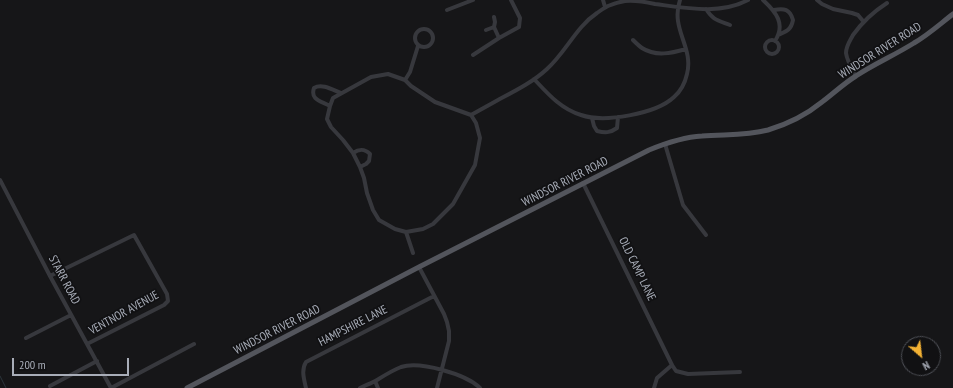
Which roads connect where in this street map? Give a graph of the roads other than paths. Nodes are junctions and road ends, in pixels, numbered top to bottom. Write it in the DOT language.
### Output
graph roads {
  1 [pos="473,0"];
  2 [pos="511,0"];
  3 [pos="603,0"];
  4 [pos="680,0"];
  5 [pos="748,0"];
  6 [pos="763,0"];
  7 [pos="817,0"];
  8 [pos="623,1"];
  9 [pos="887,3"];
  10 [pos="605,7"];
  11 [pos="678,7"];
  12 [pos="706,9"];
  13 [pos="447,10"];
  14 [pos="774,10"];
  15 [pos="953,14"];
  16 [pos="494,17"];
  17 [pos="863,21"];
  18 [pos="730,25"];
  19 [pos="494,27"];
  20 [pos="486,30"];
  21 [pos="778,35"];
  22 [pos="499,38"];
  23 [pos="632,40"];
  24 [pos="775,41"];
  25 [pos="418,46"];
  26 [pos="686,49"];
  27 [pos="473,55"];
  28 [pos="856,76"];
  29 [pos="534,79"];
  30 [pos="405,80"];
  31 [pos="341,93"];
  32 [pos="330,106"];
  33 [pos="471,115"];
  34 [pos="618,117"];
  35 [pos="592,118"];
  36 [pos="665,144"];
  37 [pos="353,153"];
  38 [pos="360,167"];
  39 [pos="0,180"];
  40 [pos="583,183"];
  41 [pos="406,232"];
  42 [pos="706,235"];
  43 [pos="413,253"];
  44 [pos="419,268"];
  45 [pos="50,276"];
  46 [pos="434,296"];
  47 [pos="71,315"];
  48 [pos="26,338"];
  49 [pos="87,344"];
  50 [pos="194,344"];
  51 [pos="97,361"];
  52 [pos="672,364"];
  53 [pos="441,370"];
  54 [pos="740,372"];
  55 [pos="375,381"];
  56 [pos="50,386"];
  57 [pos="111,388"];
  58 [pos="188,388"];
  59 [pos="306,388"];
  60 [pos="360,388"];
  61 [pos="378,388"];
  62 [pos="437,388"];
  63 [pos="480,388"];
  64 [pos="654,388"];
  1 -- 13 [label="street"];
  2 -- 22 [label="street"];
  3 -- 10 [label="street"];
  4 -- 11 [label="street"];
  5 -- 12 [label="street"];
  6 -- 14 [label="street"];
  7 -- 17 [label="street"];
  8 -- 10 [label="street"];
  8 -- 11 [label="street"];
  9 -- 17 [label="street"];
  10 -- 29 [label="street"];
  11 -- 12 [label="street"];
  11 -- 26 [label="street"];
  12 -- 18 [label="street"];
  14 -- 21 [label="street"];
  14 -- 21 [label="street"];
  15 -- 28 [label="main road, WINDSOR RIVER ROAD"];
  16 -- 19 [label="street"];
  17 -- 28 [label="street"];
  19 -- 20 [label="street"];
  19 -- 22 [label="street"];
  21 -- 24 [label="street"];
  22 -- 27 [label="street"];
  23 -- 26 [label="street"];
  25 -- 25 [label="street"];
  25 -- 30 [label="street"];
  26 -- 34 [label="street"];
  28 -- 36 [label="main road, WINDSOR RIVER ROAD"];
  29 -- 33 [label="street"];
  29 -- 35 [label="street"];
  30 -- 31 [label="street"];
  30 -- 33 [label="street"];
  31 -- 32 [label="street"];
  31 -- 32 [label="street"];
  32 -- 37 [label="street"];
  33 -- 41 [label="street"];
  34 -- 35 [label="street"];
  34 -- 35 [label="street"];
  36 -- 40 [label="main road, WINDSOR RIVER ROAD"];
  36 -- 42 [label="street"];
  37 -- 38 [label="street"];
  37 -- 38 [label="street"];
  38 -- 41 [label="street"];
  39 -- 45 [label="street, STARR ROAD"];
  40 -- 44 [label="main road, WINDSOR RIVER ROAD"];
  40 -- 52 [label="street, OLD CAMP LANE"];
  41 -- 43 [label="street"];
  44 -- 46 [label="street"];
  44 -- 58 [label="main road, WINDSOR RIVER ROAD"];
  45 -- 47 [label="street, STARR ROAD"];
  45 -- 49 [label="street, VENTNOR AVENUE"];
  46 -- 53 [label="street"];
  46 -- 59 [label="street, HAMPSHIRE LANE"];
  47 -- 48 [label="street"];
  47 -- 49 [label="street, STARR ROAD"];
  49 -- 51 [label="street, STARR ROAD"];
  50 -- 57 [label="street"];
  51 -- 56 [label="street"];
  51 -- 57 [label="street, STARR ROAD"];
  52 -- 54 [label="street"];
  52 -- 64 [label="street"];
  53 -- 55 [label="street"];
  53 -- 62 [label="street"];
  53 -- 63 [label="street"];
  55 -- 60 [label="street"];
  55 -- 61 [label="street"];
}
